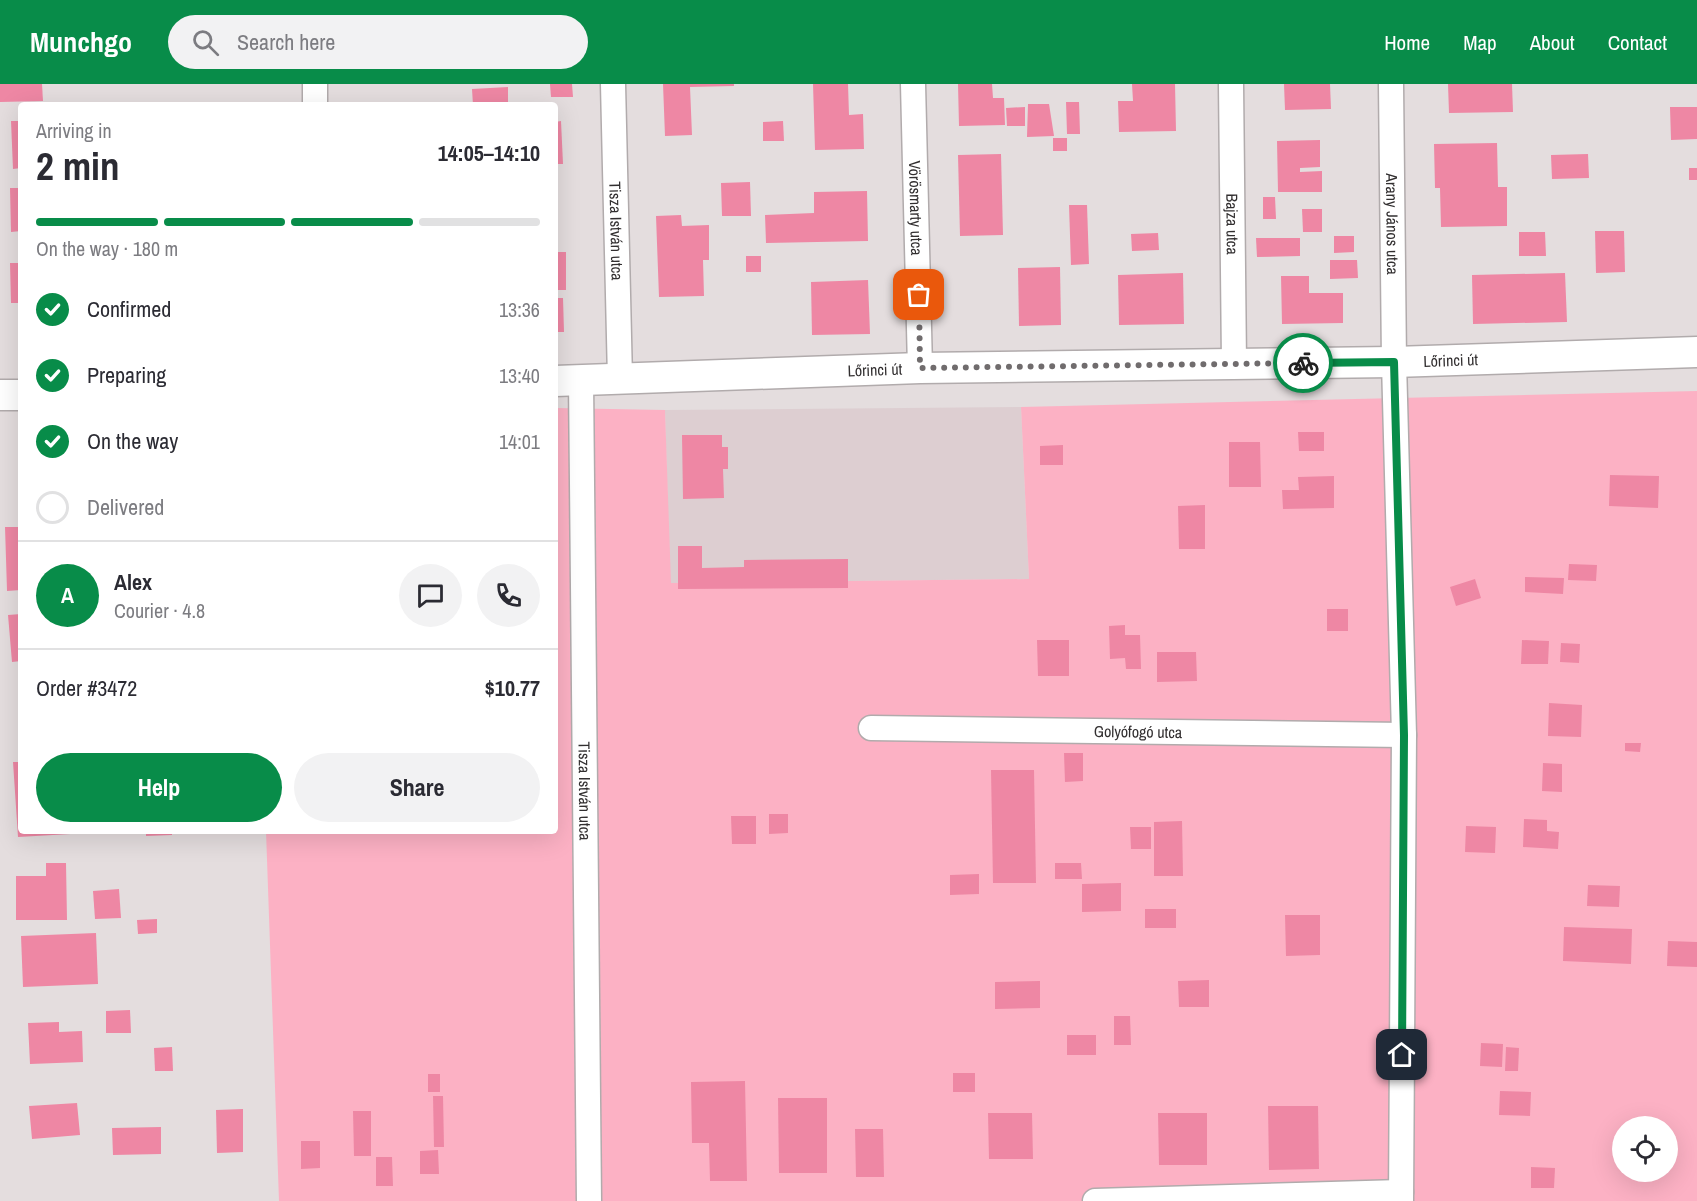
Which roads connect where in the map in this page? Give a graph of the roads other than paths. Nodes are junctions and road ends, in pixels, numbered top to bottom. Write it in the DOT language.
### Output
graph roads {
  1 [pos="315,84"];
  2 [pos="613,84"];
  3 [pos="913,84"];
  4 [pos="1231,84"];
  5 [pos="1391,84"];
  6 [pos="315,102"];
  7 [pos="1697,352"];
  8 [pos="1394,362"];
  9 [pos="1234,363"];
  10 [pos="920,368"];
  11 [pos="620,379"];
  12 [pos="568,380"];
  13 [pos="0,395"];
  14 [pos="18,395"];
  15 [pos="871,728"];
  16 [pos="1404,735"];
  17 [pos="1401,1197"];
  18 [pos="588,1201"];
  19 [pos="1095,1201"];
  1 -- 6 [label="street"];
  2 -- 11 [label="street, Tisza István utca"];
  3 -- 10 [label="street, Vörösmarty utca"];
  4 -- 9 [label="street, Bajza utca"];
  5 -- 8 [label="street, Arany János utca"];
  7 -- 8 [label="street, Lőrinci út"];
  8 -- 9 [label="street, Lőrinci út"];
  8 -- 16 [label="street, Arany János utca"];
  9 -- 10 [label="street, Lőrinci út"];
  10 -- 11 [label="street, Lőrinci út"];
  11 -- 12 [label="street, Lőrinci út"];
  12 -- 18 [label="street, Tisza István utca"];
  13 -- 14 [label="street"];
  15 -- 16 [label="street, Golyófogó utca"];
  16 -- 17 [label="street, Arany János utca"];
  17 -- 19 [label="street"];
}
